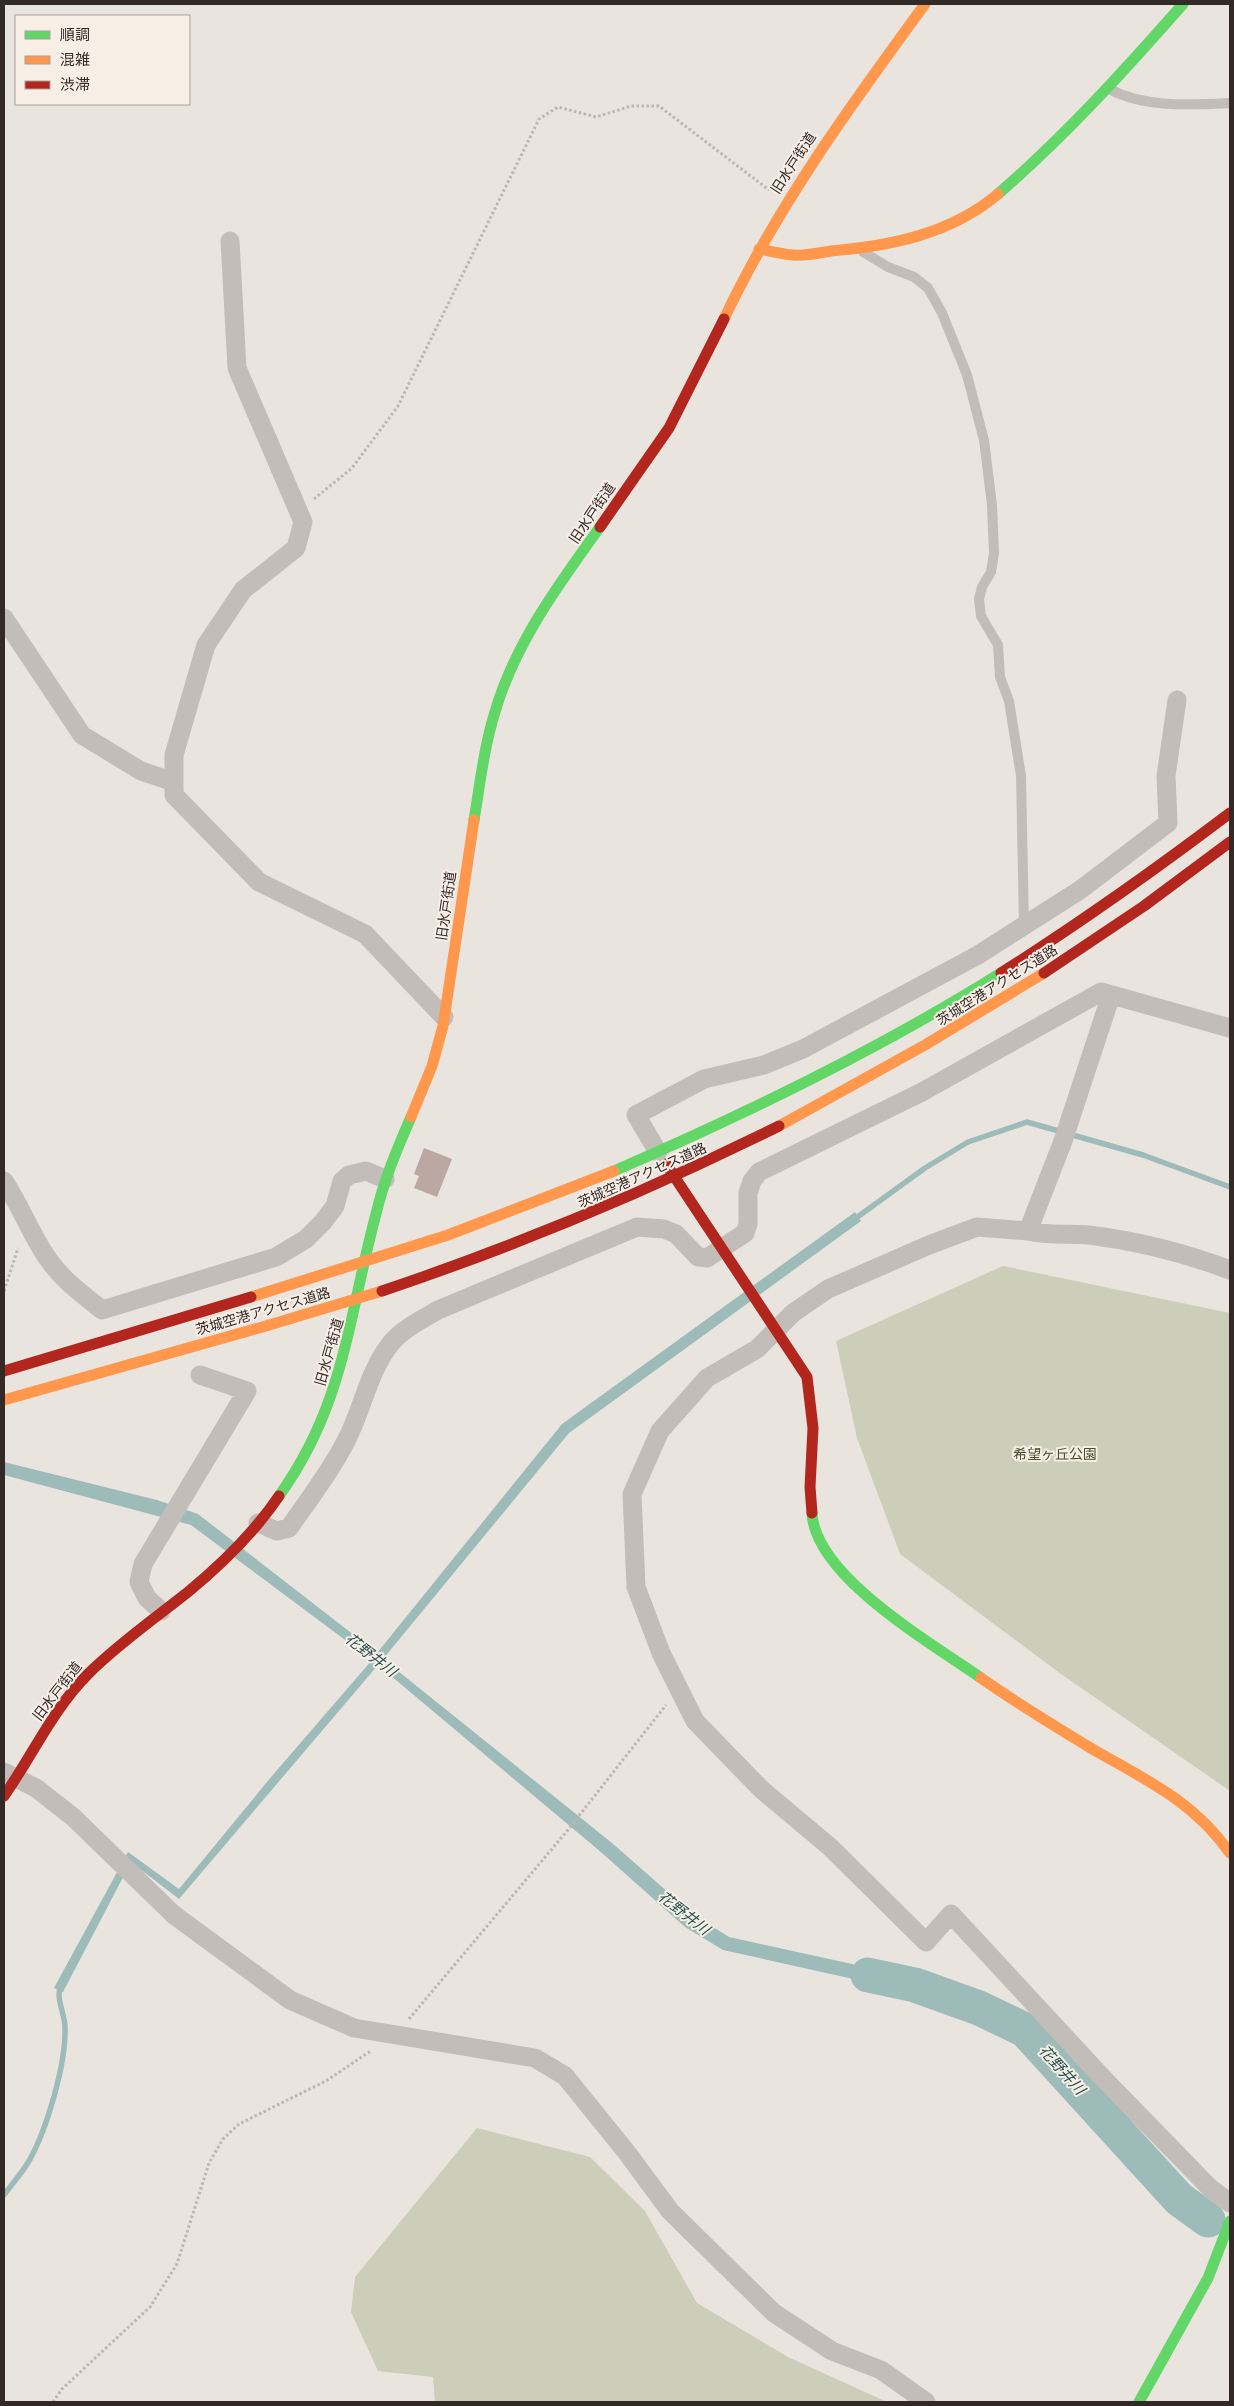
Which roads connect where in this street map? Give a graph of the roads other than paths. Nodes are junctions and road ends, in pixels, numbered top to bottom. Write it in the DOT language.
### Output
graph roads {
  1 [pos="925,4"];
  2 [pos="1183,4"];
  3 [pos="1108,89"];
  4 [pos="1230,103"];
  5 [pos="230,241"];
  6 [pos="759,249"];
  7 [pos="859,249"];
  8 [pos="4,618"];
  9 [pos="1177,700"];
  10 [pos="174,782"];
  11 [pos="1230,814"];
  12 [pos="1230,842"];
  13 [pos="1024,926"];
  14 [pos="1111,995"];
  15 [pos="444,1016"];
  16 [pos="1230,1028"];
  17 [pos="658,1152"];
  18 [pos="676,1178"];
  19 [pos="385,1179"];
  20 [pos="4,1181"];
  21 [pos="1028,1231"];
  22 [pos="721,1250"];
  23 [pos="364,1263"];
  24 [pos="1230,1270"];
  25 [pos="359,1298"];
  26 [pos="776,1332"];
  27 [pos="4,1371"];
  28 [pos="200,1375"];
  29 [pos="4,1400"];
  30 [pos="258,1523"];
  31 [pos="161,1611"];
  32 [pos="10,1774"];
  33 [pos="4,1796"];
  34 [pos="1230,1853"];
  35 [pos="1230,2204"];
  36 [pos="1230,2221"];
  37 [pos="926,2402"];
  38 [pos="1139,2402"];
  1 -- 6 [label="street, 旧水戸街道"];
  2 -- 3 [label="street"];
  3 -- 4 [label="lane"];
  3 -- 7 [label="street"];
  5 -- 10 [label="street"];
  6 -- 7 [label="street"];
  6 -- 15 [label="street, 旧水戸街道"];
  7 -- 13 [label="lane"];
  8 -- 10 [label="street"];
  9 -- 13 [label="street"];
  10 -- 15 [label="street"];
  11 -- 17 [label="street, 茨城空港アクセス道路"];
  12 -- 18 [label="street, 茨城空港アクセス道路"];
  13 -- 17 [label="street"];
  14 -- 16 [label="street"];
  14 -- 21 [label="street"];
  14 -- 22 [label="street"];
  15 -- 19 [label="street, 旧水戸街道"];
  17 -- 18 [label="street"];
  17 -- 23 [label="street, 茨城空港アクセス道路"];
  18 -- 22 [label="street"];
  18 -- 25 [label="street, 茨城空港アクセス道路"];
  19 -- 20 [label="street"];
  19 -- 23 [label="street, 旧水戸街道"];
  21 -- 24 [label="street"];
  21 -- 26 [label="street"];
  22 -- 26 [label="street"];
  22 -- 30 [label="street"];
  23 -- 25 [label="street, 旧水戸街道"];
  23 -- 27 [label="street, 茨城空港アクセス道路"];
  25 -- 29 [label="street, 茨城空港アクセス道路"];
  25 -- 30 [label="street, 旧水戸街道"];
  26 -- 34 [label="street"];
  26 -- 35 [label="street"];
  28 -- 31 [label="street"];
  30 -- 31 [label="street, 旧水戸街道"];
  31 -- 32 [label="street, 旧水戸街道"];
  32 -- 33 [label="street, 旧水戸街道"];
  32 -- 37 [label="street"];
  36 -- 38 [label="street"];
}
